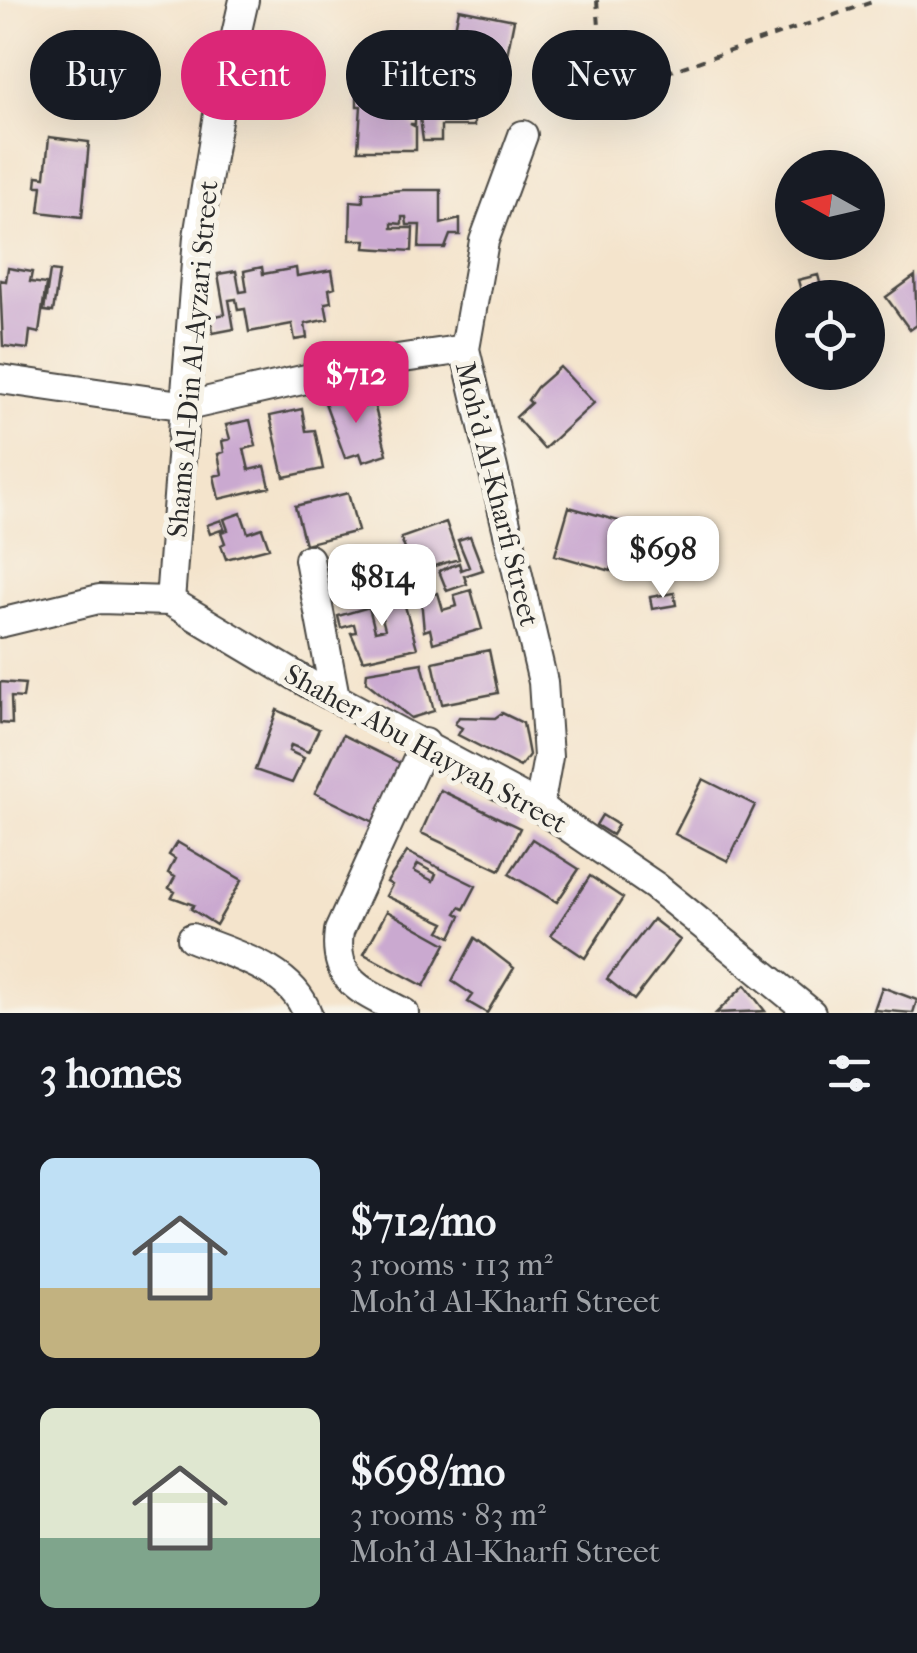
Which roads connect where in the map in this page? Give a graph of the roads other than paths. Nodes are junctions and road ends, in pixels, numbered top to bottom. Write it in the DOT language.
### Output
graph roads {
  1 [pos="244,0"];
  2 [pos="523,135"];
  3 [pos="465,349"];
  4 [pos="0,379"];
  5 [pos="187,406"];
  6 [pos="309,560"];
  7 [pos="170,601"];
  8 [pos="0,624"];
  9 [pos="335,698"];
  10 [pos="426,743"];
  11 [pos="540,807"];
  12 [pos="192,938"];
  13 [pos="307,1013"];
  14 [pos="404,1013"];
  15 [pos="810,1013"];
  1 -- 5 [label="street, Shams Al-Din Al-Ayzari Street"];
  2 -- 3 [label="street"];
  3 -- 5 [label="street, Moh'd Al-Kharfi Street"];
  3 -- 11 [label="street, Moh'd Al-Kharfi Street"];
  4 -- 5 [label="street, Moh'd Al-Kharfi Street"];
  5 -- 7 [label="street, Shams Al-Din Al-Ayzari Street"];
  6 -- 9 [label="street"];
  7 -- 8 [label="street, Shaher Abu Hayyah Street"];
  7 -- 9 [label="street, Shaher Abu Hayyah Street"];
  9 -- 10 [label="street, Shaher Abu Hayyah Street"];
  10 -- 11 [label="street, Shaher Abu Hayyah Street"];
  10 -- 14 [label="street"];
  11 -- 15 [label="street, Shaher Abu Hayyah Street"];
  12 -- 13 [label="street"];
}
